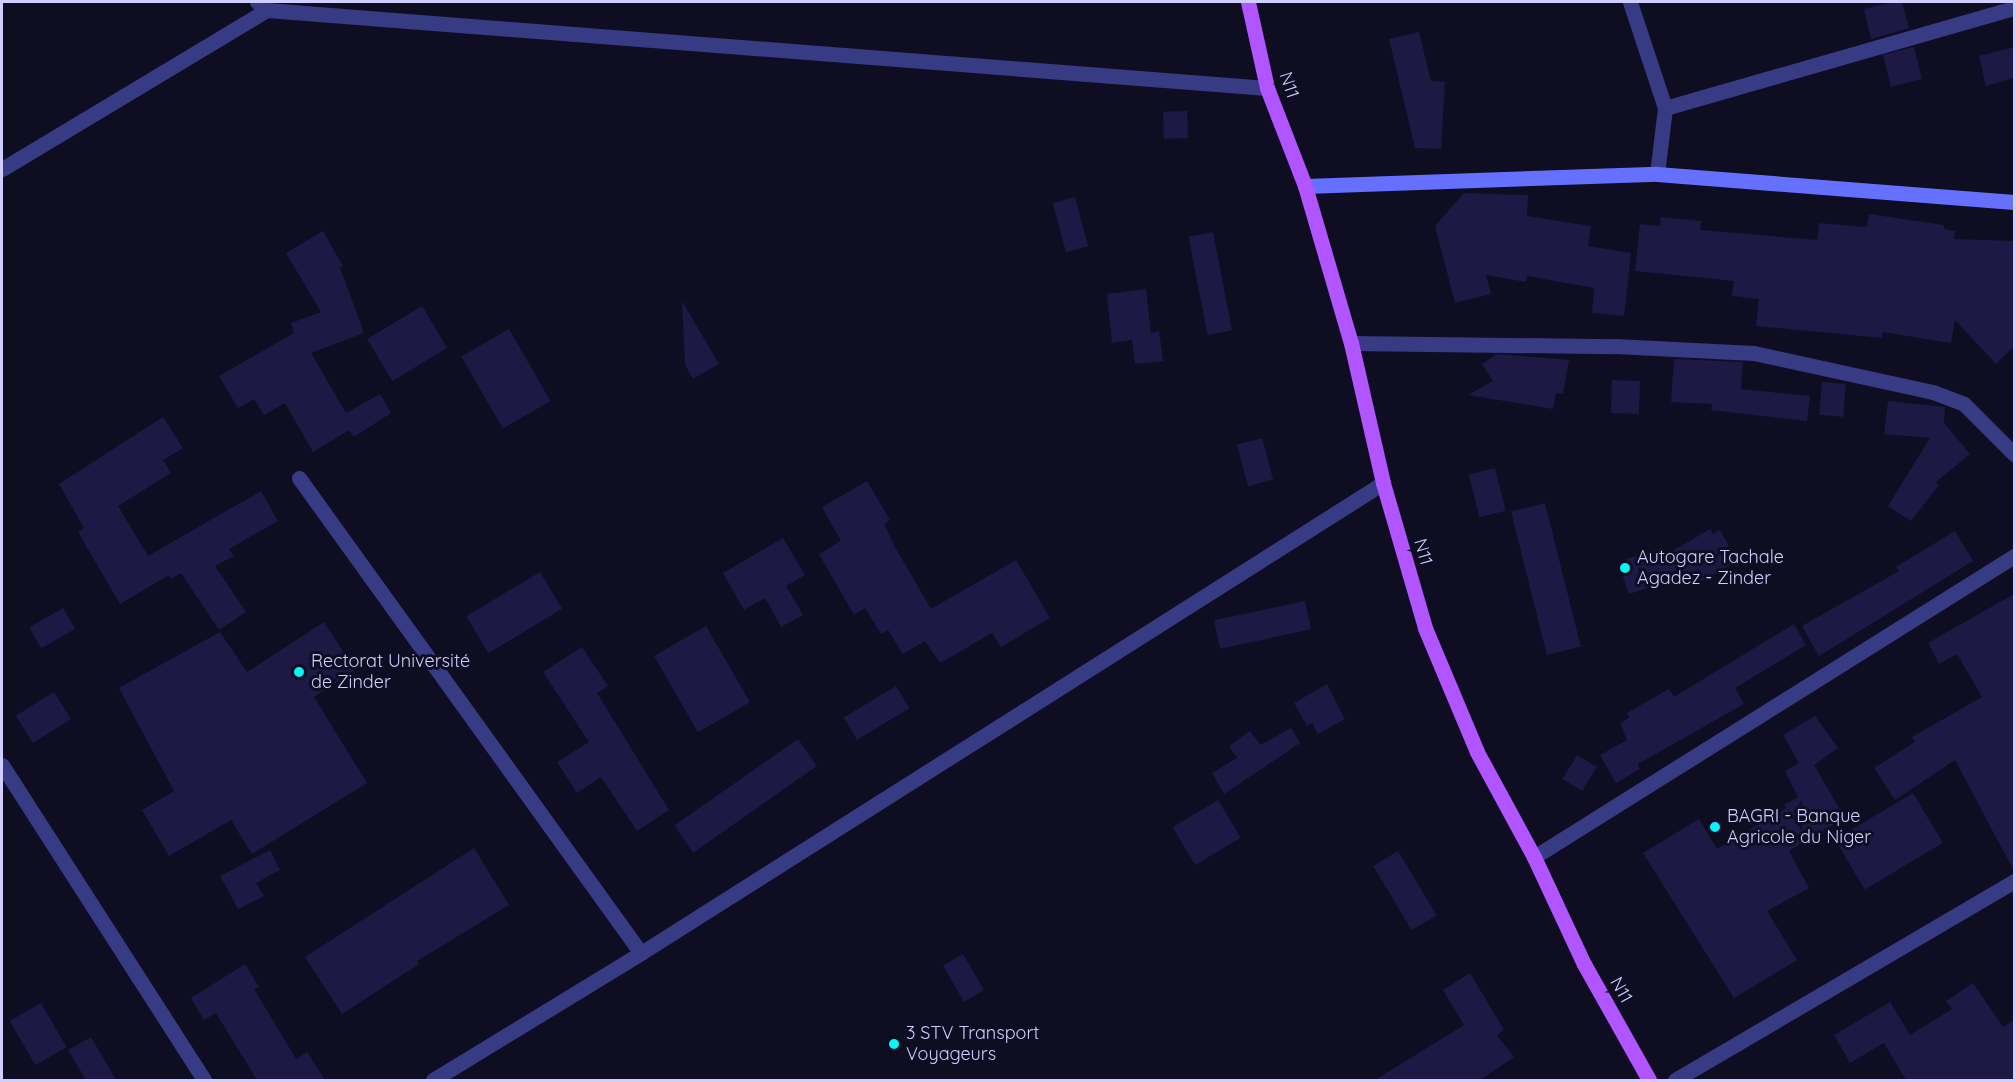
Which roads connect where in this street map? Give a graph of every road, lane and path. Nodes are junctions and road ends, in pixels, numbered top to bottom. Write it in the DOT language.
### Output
graph roads {
  1 [pos="1248,2"];
  2 [pos="1630,2"];
  3 [pos="262,6"];
  4 [pos="2014,8"];
  5 [pos="1268,88"];
  6 [pos="1665,108"];
  7 [pos="2,169"];
  8 [pos="1657,174"];
  9 [pos="1305,186"];
  10 [pos="2014,202"];
  11 [pos="1351,343"];
  12 [pos="2014,454"];
  13 [pos="299,478"];
  14 [pos="1383,483"];
  15 [pos="2014,556"];
  16 [pos="2,765"];
  17 [pos="1534,857"];
  18 [pos="2014,881"];
  19 [pos="641,953"];
  20 [pos="204,1080"];
  21 [pos="433,1080"];
  22 [pos="1649,1080"];
  23 [pos="1675,1080"];
  1 -- 5 [label="main road, N11"];
  2 -- 6 [label="street"];
  3 -- 5 [label="street"];
  3 -- 7 [label="street"];
  4 -- 6 [label="street"];
  5 -- 9 [label="main road, N11"];
  6 -- 8 [label="street"];
  8 -- 9 [label="street"];
  8 -- 10 [label="street"];
  9 -- 11 [label="main road, N11"];
  11 -- 12 [label="street"];
  11 -- 14 [label="main road, N11"];
  13 -- 19 [label="street"];
  14 -- 17 [label="main road, N11"];
  14 -- 19 [label="street"];
  15 -- 17 [label="street"];
  16 -- 20 [label="street"];
  17 -- 22 [label="main road, N11"];
  18 -- 23 [label="street"];
  19 -- 21 [label="street"];
}
